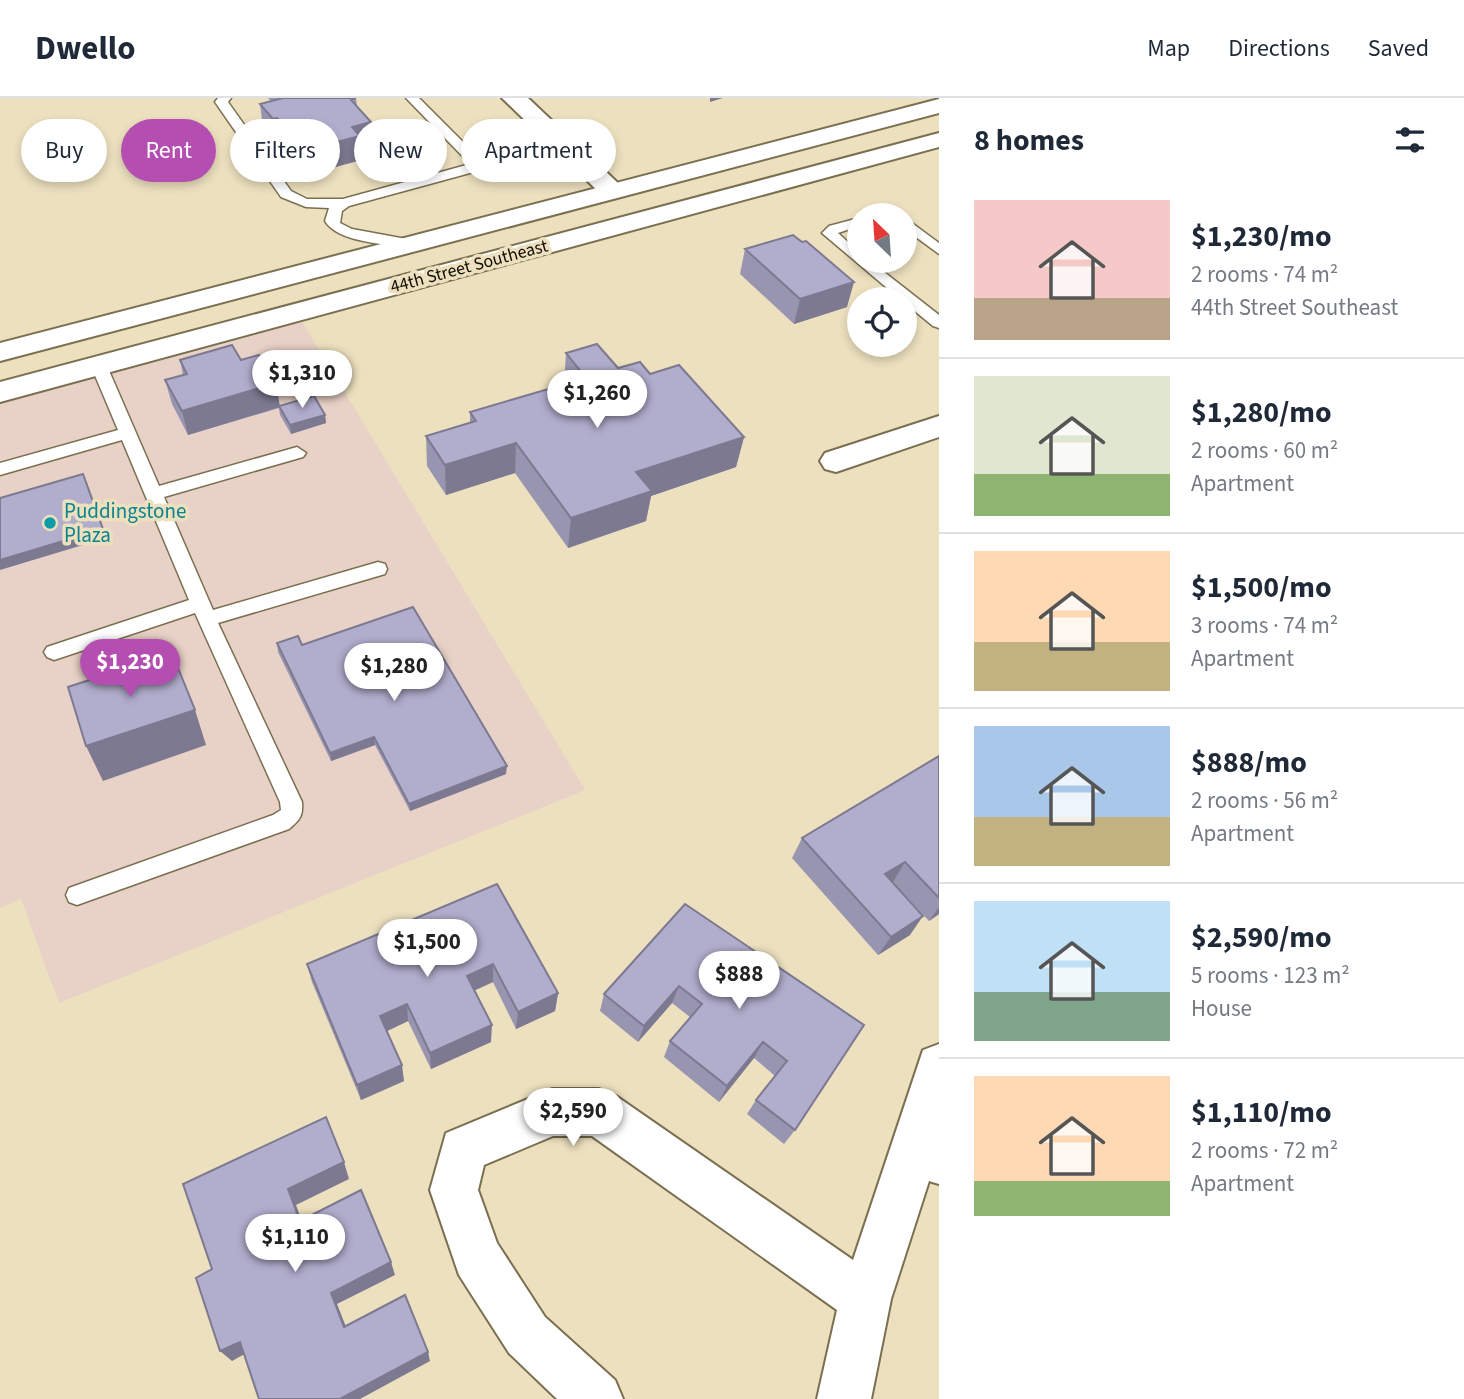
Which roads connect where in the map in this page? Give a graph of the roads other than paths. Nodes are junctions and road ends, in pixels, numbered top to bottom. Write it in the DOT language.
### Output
graph roads {
  1 [pos="225,98"];
  2 [pos="412,98"];
  3 [pos="514,98"];
  4 [pos="939,106"];
  5 [pos="536,119"];
  6 [pos="939,140"];
  7 [pos="461,148"];
  8 [pos="461,172"];
  9 [pos="603,182"];
  10 [pos="612,191"];
  11 [pos="344,203"];
  12 [pos="847,225"];
  13 [pos="917,232"];
  14 [pos="412,244"];
  15 [pos="847,248"];
  16 [pos="939,250"];
  17 [pos="363,257"];
  18 [pos="443,273"];
  19 [pos="876,273"];
  20 [pos="227,292"];
  21 [pos="330,304"];
  22 [pos="939,323"];
  23 [pos="205,338"];
  24 [pos="0,352"];
  25 [pos="99,366"];
  26 [pos="0,393"];
  27 [pos="939,426"];
  28 [pos="128,433"];
  29 [pos="297,453"];
  30 [pos="836,461"];
  31 [pos="0,469"];
  32 [pos="153,494"];
  33 [pos="378,569"];
  34 [pos="203,612"];
  35 [pos="54,652"];
  36 [pos="77,895"];
  37 [pos="939,1066"];
  38 [pos="927,1156"];
  39 [pos="866,1299"];
  40 [pos="596,1399"];
  41 [pos="844,1399"];
  1 -- 11 [label="lane"];
  2 -- 7 [label="lane"];
  3 -- 5 [label="main road"];
  4 -- 10 [label="main road, 44th Street Southeast"];
  6 -- 18 [label="main road, 44th Street Southeast"];
  8 -- 11 [label="lane"];
  9 -- 10 [label="main road"];
  10 -- 14 [label="main road, 44th Street Southeast"];
  10 -- 18 [label="main road"];
  11 -- 14 [label="lane"];
  12 -- 15 [label="lane"];
  13 -- 16 [label="lane"];
  14 -- 17 [label="main road, 44th Street Southeast"];
  17 -- 20 [label="main road, 44th Street Southeast"];
  17 -- 21 [label="main road"];
  18 -- 21 [label="main road, 44th Street Southeast"];
  19 -- 22 [label="lane"];
  20 -- 23 [label="main road"];
  20 -- 24 [label="main road, 44th Street Southeast"];
  21 -- 23 [label="main road, 44th Street Southeast"];
  23 -- 25 [label="main road, 44th Street Southeast"];
  25 -- 26 [label="main road, 44th Street Southeast"];
  25 -- 28 [label="lane"];
  27 -- 30 [label="main road"];
  28 -- 31 [label="lane"];
  28 -- 32 [label="lane"];
  29 -- 32 [label="lane"];
  32 -- 34 [label="lane"];
  33 -- 34 [label="lane"];
  34 -- 35 [label="lane"];
  34 -- 36 [label="lane"];
  37 -- 38 [label="main road"];
  38 -- 39 [label="main road"];
  39 -- 40 [label="main road"];
  39 -- 41 [label="main road"];
}
